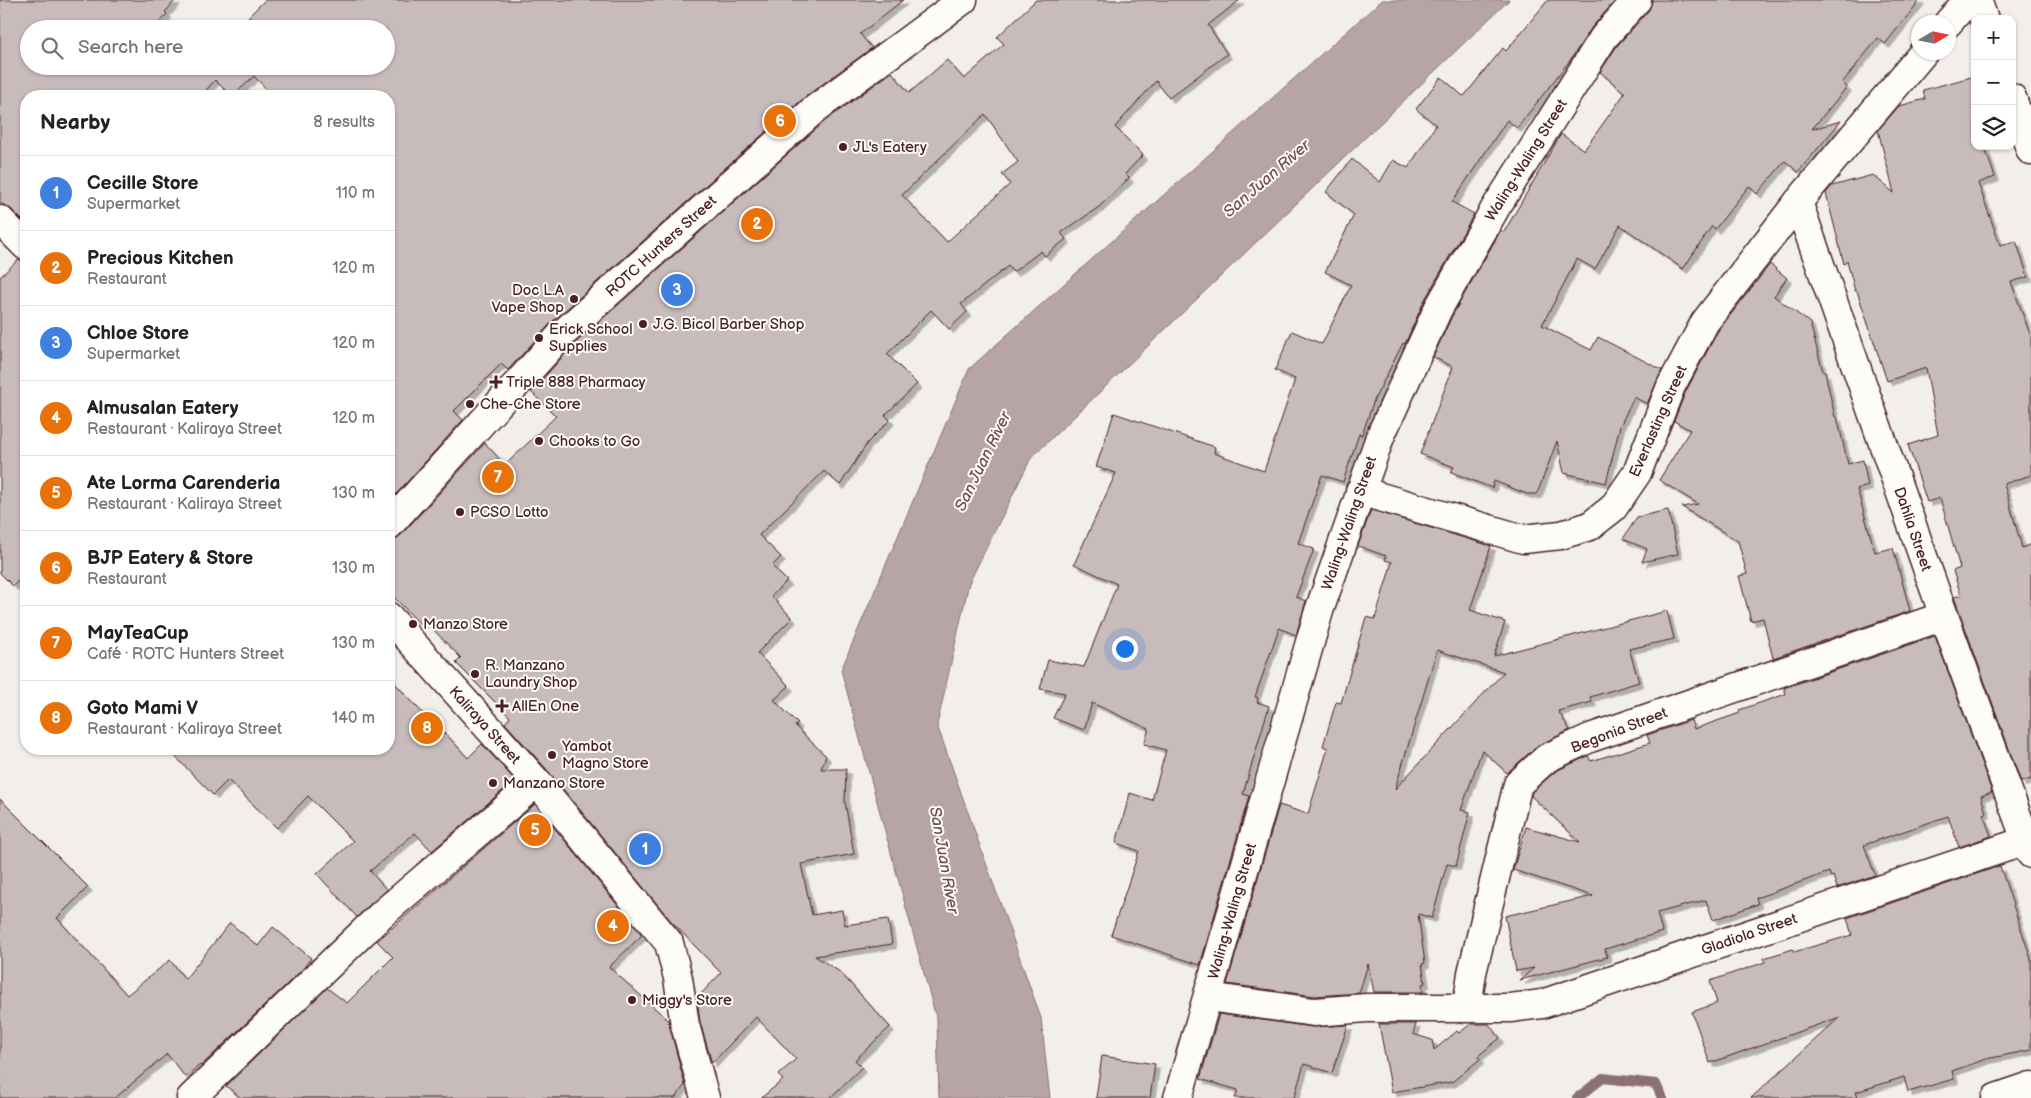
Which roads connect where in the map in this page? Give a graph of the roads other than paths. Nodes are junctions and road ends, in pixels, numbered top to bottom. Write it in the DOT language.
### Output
graph roads {
  1 [pos="963,0"];
  2 [pos="1637,0"];
  3 [pos="1968,0"];
  4 [pos="1977,0"];
  5 [pos="1955,15"];
  6 [pos="1983,15"];
  7 [pos="1917,60"];
  8 [pos="2015,105"];
  9 [pos="2031,150"];
  10 [pos="1798,202"];
  11 [pos="0,220"];
  12 [pos="20,240"];
  13 [pos="1360,491"];
  14 [pos="395,518"];
  15 [pos="1944,616"];
  16 [pos="395,624"];
  17 [pos="537,782"];
  18 [pos="2029,845"];
  19 [pos="1208,997"];
  20 [pos="1467,1007"];
  21 [pos="2031,1086"];
  22 [pos="191,1098"];
  23 [pos="705,1098"];
  24 [pos="1178,1098"];
  25 [pos="1996,1098"];
  1 -- 14 [label="street, ROTC Hunters Street"];
  2 -- 13 [label="street, Waling-Waling Street"];
  3 -- 5 [label="street"];
  4 -- 6 [label="street"];
  7 -- 10 [label="street, Everlasting Street"];
  8 -- 9 [label="street"];
  10 -- 13 [label="street, Everlasting Street"];
  10 -- 15 [label="street, Dahlia Street"];
  11 -- 12 [label="street"];
  13 -- 19 [label="street, Waling-Waling Street"];
  15 -- 18 [label="street, Dahlia Street"];
  15 -- 20 [label="street, Begonia Street"];
  16 -- 17 [label="street, Kaliraya Street"];
  17 -- 22 [label="street"];
  17 -- 23 [label="street, Kaliraya Street"];
  18 -- 20 [label="street, Gladiola Street"];
  19 -- 20 [label="street, Gladiola Street"];
  19 -- 24 [label="street, Waling-Waling Street"];
  21 -- 25 [label="street"];
}
